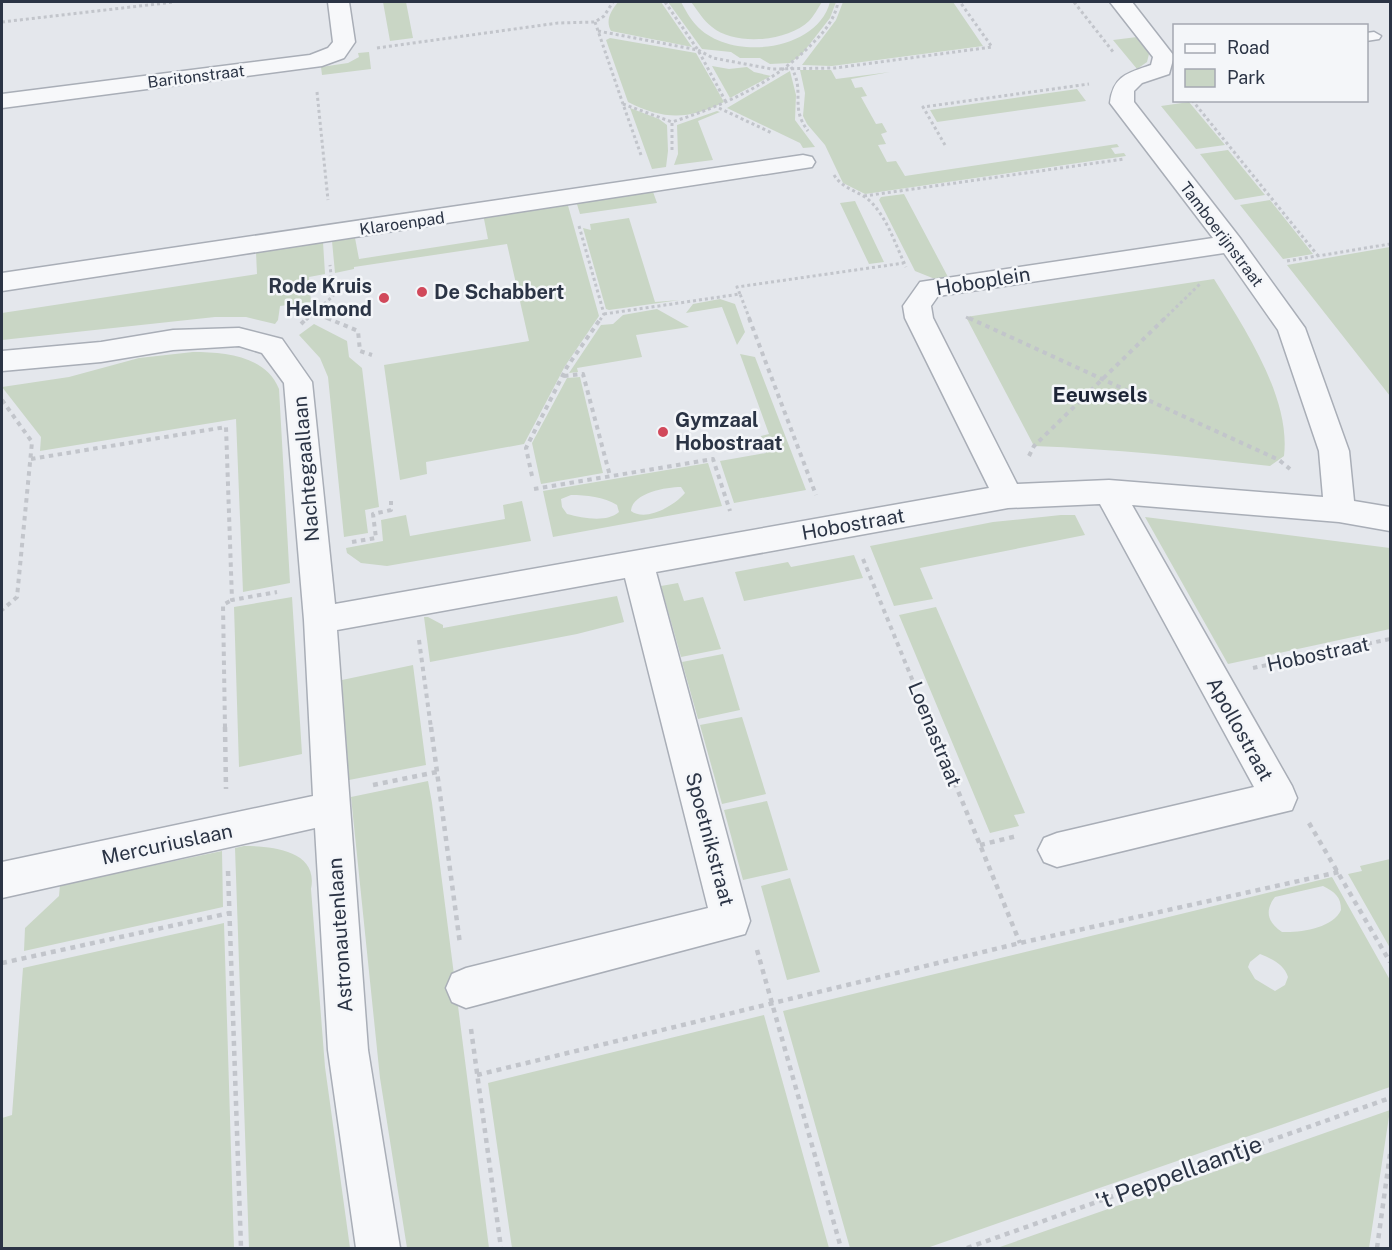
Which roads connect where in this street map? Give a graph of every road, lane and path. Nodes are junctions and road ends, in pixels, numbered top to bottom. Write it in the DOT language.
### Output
graph roads {
  1 [pos="174,2"];
  2 [pos="338,2"];
  3 [pos="613,2"];
  4 [pos="665,2"];
  5 [pos="838,2"];
  6 [pos="960,2"];
  7 [pos="1074,2"];
  8 [pos="1121,2"];
  9 [pos="2,22"];
  10 [pos="595,22"];
  11 [pos="598,32"];
  12 [pos="698,50"];
  13 [pos="336,53"];
  14 [pos="1168,66"];
  15 [pos="791,67"];
  16 [pos="1134,78"];
  17 [pos="2,101"];
  18 [pos="1194,102"];
  19 [pos="623,104"];
  20 [pos="727,104"];
  21 [pos="719,108"];
  22 [pos="672,122"];
  23 [pos="810,135"];
  24 [pos="945,145"];
  25 [pos="1160,154"];
  26 [pos="803,162"];
  27 [pos="831,169"];
  28 [pos="660,183"];
  29 [pos="571,196"];
  30 [pos="863,196"];
  31 [pos="1231,244"];
  32 [pos="1390,244"];
  33 [pos="1319,257"];
  34 [pos="904,263"];
  35 [pos="1248,267"];
  36 [pos="2,282"];
  37 [pos="740,294"];
  38 [pos="921,297"];
  39 [pos="314,313"];
  40 [pos="604,314"];
  41 [pos="372,355"];
  42 [pos="2,361"];
  43 [pos="563,376"];
  44 [pos="1105,380"];
  45 [pos="2,402"];
  46 [pos="31,459"];
  47 [pos="532,476"];
  48 [pos="610,476"];
  49 [pos="534,489"];
  50 [pos="1109,492"];
  51 [pos="1008,496"];
  52 [pos="391,501"];
  53 [pos="1339,510"];
  54 [pos="1390,519"];
  55 [pos="839,526"];
  56 [pos="741,544"];
  57 [pos="313,549"];
  58 [pos="637,562"];
  59 [pos="232,600"];
  60 [pos="318,602"];
  61 [pos="414,602"];
  62 [pos="2,610"];
  63 [pos="1390,639"];
  64 [pos="1211,677"];
  65 [pos="437,772"];
  66 [pos="1279,798"];
  67 [pos="331,801"];
  68 [pos="227,831"];
  69 [pos="1057,850"];
  70 [pos="1339,872"];
  71 [pos="2,880"];
  72 [pos="230,913"];
  73 [pos="731,921"];
  74 [pos="1020,943"];
  75 [pos="1390,962"];
  76 [pos="2,963"];
  77 [pos="466,988"];
  78 [pos="772,1003"];
  79 [pos="477,1075"];
  80 [pos="1390,1098"];
  81 [pos="1390,1154"];
  82 [pos="242,1248"];
  83 [pos="378,1248"];
  84 [pos="501,1248"];
  85 [pos="841,1248"];
  86 [pos="968,1248"];
  87 [pos="1377,1248"];
  1 -- 9 [label="path"];
  2 -- 13 [label="street"];
  3 -- 10 [label="path"];
  4 -- 12 [label="path"];
  5 -- 15 [label="path"];
  6 -- 15 [label="path"];
  7 -- 16 [label="path"];
  8 -- 14 [label="street"];
  10 -- 11 [label="path"];
  10 -- 13 [label="path"];
  11 -- 12 [label="path"];
  11 -- 19 [label="path"];
  12 -- 15 [label="path"];
  12 -- 20 [label="path"];
  13 -- 17 [label="street, Baritonstraat"];
  14 -- 16 [label="street"];
  15 -- 20 [label="path"];
  15 -- 23 [label="path"];
  16 -- 24 [label="path"];
  16 -- 25 [label="street, Tamboerijnstraat"];
  18 -- 33 [label="path"];
  19 -- 22 [label="path"];
  19 -- 28 [label="path"];
  20 -- 21 [label="path"];
  21 -- 22 [label="path"];
  21 -- 26 [label="path"];
  22 -- 28 [label="path"];
  25 -- 30 [label="path"];
  25 -- 31 [label="street, Tamboerijnstraat"];
  26 -- 28 [label="street, Klaroenpad"];
  27 -- 30 [label="path"];
  28 -- 29 [label="street, Klaroenpad"];
  29 -- 36 [label="street, Klaroenpad"];
  29 -- 40 [label="path"];
  30 -- 34 [label="path"];
  31 -- 35 [label="street, Tamboerijnstraat"];
  31 -- 38 [label="street, Hoboplein"];
  31 -- 44 [label="path"];
  32 -- 33 [label="path"];
  33 -- 35 [label="path"];
  34 -- 37 [label="path"];
  34 -- 38 [label="path"];
  35 -- 53 [label="street, Tamboerijnstraat"];
  37 -- 40 [label="path"];
  37 -- 55 [label="path, Loenastraat"];
  38 -- 44 [label="path"];
  38 -- 51 [label="street, Hoboplein"];
  39 -- 41 [label="path"];
  40 -- 43 [label="path"];
  42 -- 57 [label="street, Nachtegaallaan"];
  43 -- 47 [label="path"];
  43 -- 48 [label="path"];
  44 -- 51 [label="path"];
  44 -- 53 [label="path"];
  45 -- 46 [label="path"];
  46 -- 59 [label="path"];
  46 -- 62 [label="path"];
  48 -- 49 [label="path"];
  48 -- 56 [label="path"];
  50 -- 51 [label="street, Hobostraat"];
  50 -- 53 [label="street, Hobostraat"];
  50 -- 64 [label="street, Apollostraat"];
  51 -- 55 [label="street, Hobostraat"];
  52 -- 57 [label="path"];
  53 -- 54 [label="street, Hobostraat"];
  55 -- 56 [label="street, Hobostraat"];
  55 -- 74 [label="path, Loenastraat"];
  56 -- 58 [label="street, Hobostraat"];
  57 -- 60 [label="street, Nachtegaallaan"];
  58 -- 61 [label="street, Hobostraat"];
  58 -- 73 [label="street, Spoetnikstraat"];
  59 -- 60 [label="path"];
  59 -- 68 [label="path"];
  60 -- 61 [label="street, Hobostraat"];
  60 -- 67 [label="street, Astronautenlaan"];
  61 -- 65 [label="path"];
  63 -- 64 [label="path, Hobostraat"];
  64 -- 66 [label="street, Apollostraat"];
  65 -- 67 [label="path"];
  65 -- 77 [label="path"];
  66 -- 69 [label="street, Apollostraat"];
  66 -- 70 [label="path"];
  67 -- 68 [label="street, Mercuriuslaan"];
  67 -- 83 [label="street, Astronautenlaan"];
  68 -- 71 [label="street, Mercuriuslaan"];
  68 -- 72 [label="path"];
  70 -- 74 [label="path"];
  70 -- 75 [label="path"];
  72 -- 76 [label="path"];
  72 -- 82 [label="path"];
  73 -- 77 [label="street, Spoetnikstraat"];
  73 -- 78 [label="path"];
  74 -- 78 [label="path"];
  77 -- 79 [label="path"];
  78 -- 79 [label="path"];
  78 -- 85 [label="path"];
  79 -- 84 [label="path"];
  80 -- 86 [label="path, 't Peppellaantje"];
  81 -- 87 [label="path"];
}
